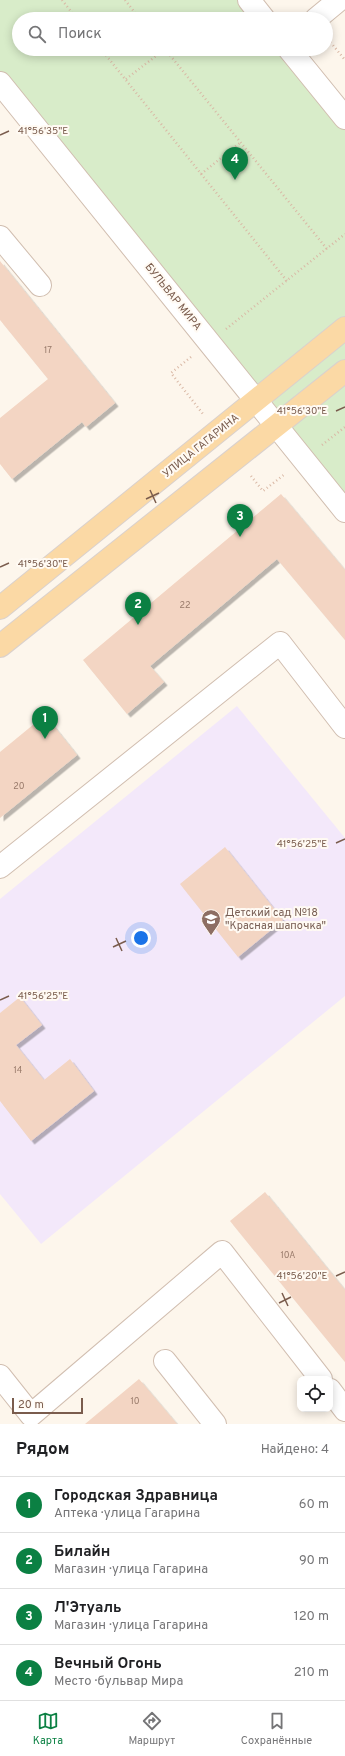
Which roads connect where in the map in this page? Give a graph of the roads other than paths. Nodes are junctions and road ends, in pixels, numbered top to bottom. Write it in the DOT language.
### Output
graph roads {
  1 [pos="249,0"];
  2 [pos="339,0"];
  3 [pos="258,12"];
  4 [pos="324,12"];
  5 [pos="295,56"];
  6 [pos="0,83"];
  7 [pos="345,118"];
  8 [pos="0,237"];
  9 [pos="40,285"];
  10 [pos="345,328"];
  11 [pos="345,371"];
  12 [pos="256,401"];
  13 [pos="276,426"];
  14 [pos="345,511"];
  15 [pos="0,608"];
  16 [pos="0,646"];
  17 [pos="345,727"];
  18 [pos="0,867"];
  19 [pos="165,1361"];
  20 [pos="0,1376"];
  21 [pos="319,1376"];
  22 [pos="333,1394"];
  23 [pos="345,1410"];
  24 [pos="215,1424"];
  1 -- 3 [label="street"];
  2 -- 4 [label="street"];
  5 -- 7 [label="street"];
  6 -- 12 [label="street, БУЛЬВАР МИРА"];
  8 -- 9 [label="street"];
  10 -- 12 [label="main road, УЛИЦА ГАГАРИНА"];
  11 -- 13 [label="main road"];
  12 -- 13 [label="street, БУЛЬВАР МИРА"];
  12 -- 15 [label="main road, УЛИЦА ГАГАРИНА"];
  13 -- 14 [label="street, БУЛЬВАР МИРА"];
  13 -- 16 [label="main road"];
  17 -- 18 [label="street"];
  19 -- 24 [label="street"];
  20 -- 21 [label="street"];
  22 -- 23 [label="street"];
}
